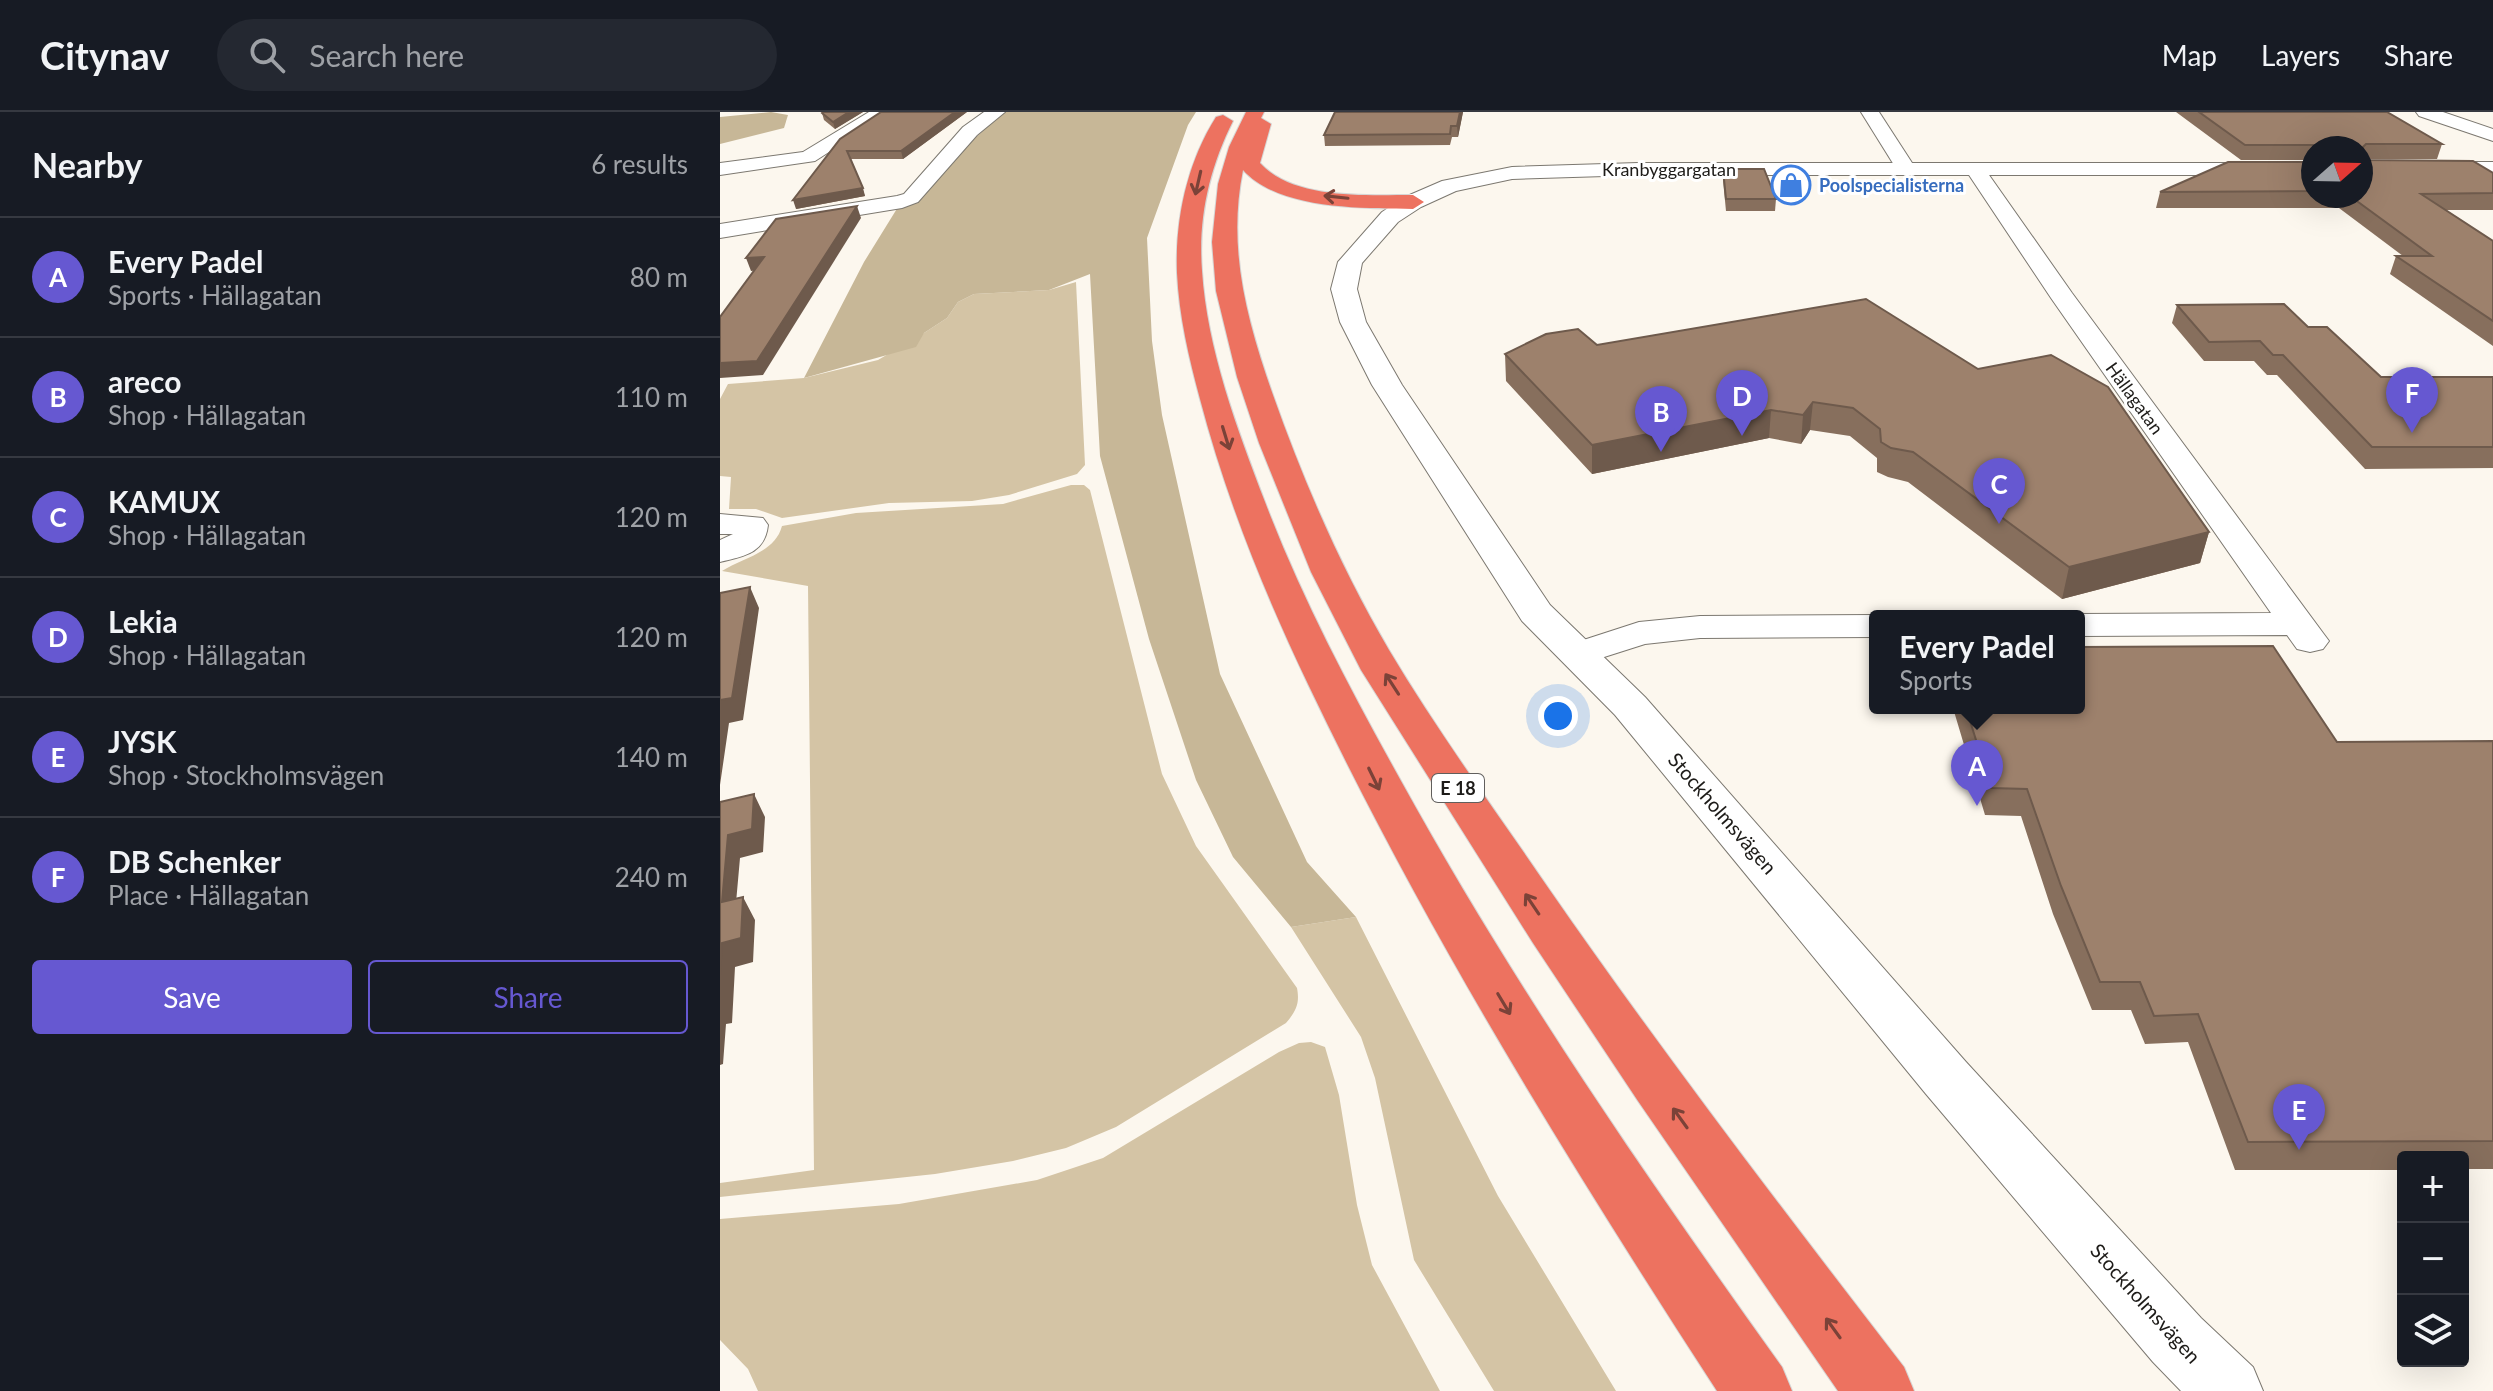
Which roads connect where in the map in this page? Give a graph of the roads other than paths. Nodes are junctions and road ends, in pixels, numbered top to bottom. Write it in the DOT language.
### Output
graph roads {
  1 [pos="882,112"];
  2 [pos="996,112"];
  3 [pos="1228,112"];
  4 [pos="1255,112"];
  5 [pos="1263,112"];
  6 [pos="1870,112"];
  7 [pos="2425,112"];
  8 [pos="2493,135"];
  9 [pos="2373,168"];
  10 [pos="2493,168"];
  11 [pos="720,169"];
  12 [pos="1906,169"];
  13 [pos="1975,169"];
  14 [pos="2301,169"];
  15 [pos="1413,202"];
  16 [pos="730,230"];
  17 [pos="720,255"];
  18 [pos="720,524"];
  19 [pos="720,552"];
  20 [pos="2085,625"];
  21 [pos="1869,626"];
  22 [pos="1579,654"];
  23 [pos="1757,1391"];
  24 [pos="1879,1391"];
  25 [pos="2228,1391"];
  1 -- 11 [label="street"];
  2 -- 16 [label="street"];
  3 -- 23 [label="highway, one-way"];
  24 -- 4 [label="highway, E 18, one-way"];
  15 -- 5 [label="highway, one-way"];
  6 -- 12 [label="street"];
  7 -- 8 [label="street"];
  9 -- 10 [label="street"];
  12 -- 13 [label="street, Kranbyggargatan"];
  12 -- 15 [label="street, Kranbyggargatan"];
  13 -- 14 [label="street, Kranbyggargatan"];
  13 -- 20 [label="street, Hällagatan"];
  15 -- 22 [label="street, Stockholmsvägen"];
  16 -- 17 [label="street"];
  18 -- 19 [label="street"];
  21 -- 22 [label="street"];
  22 -- 25 [label="street, Stockholmsvägen"];
}
